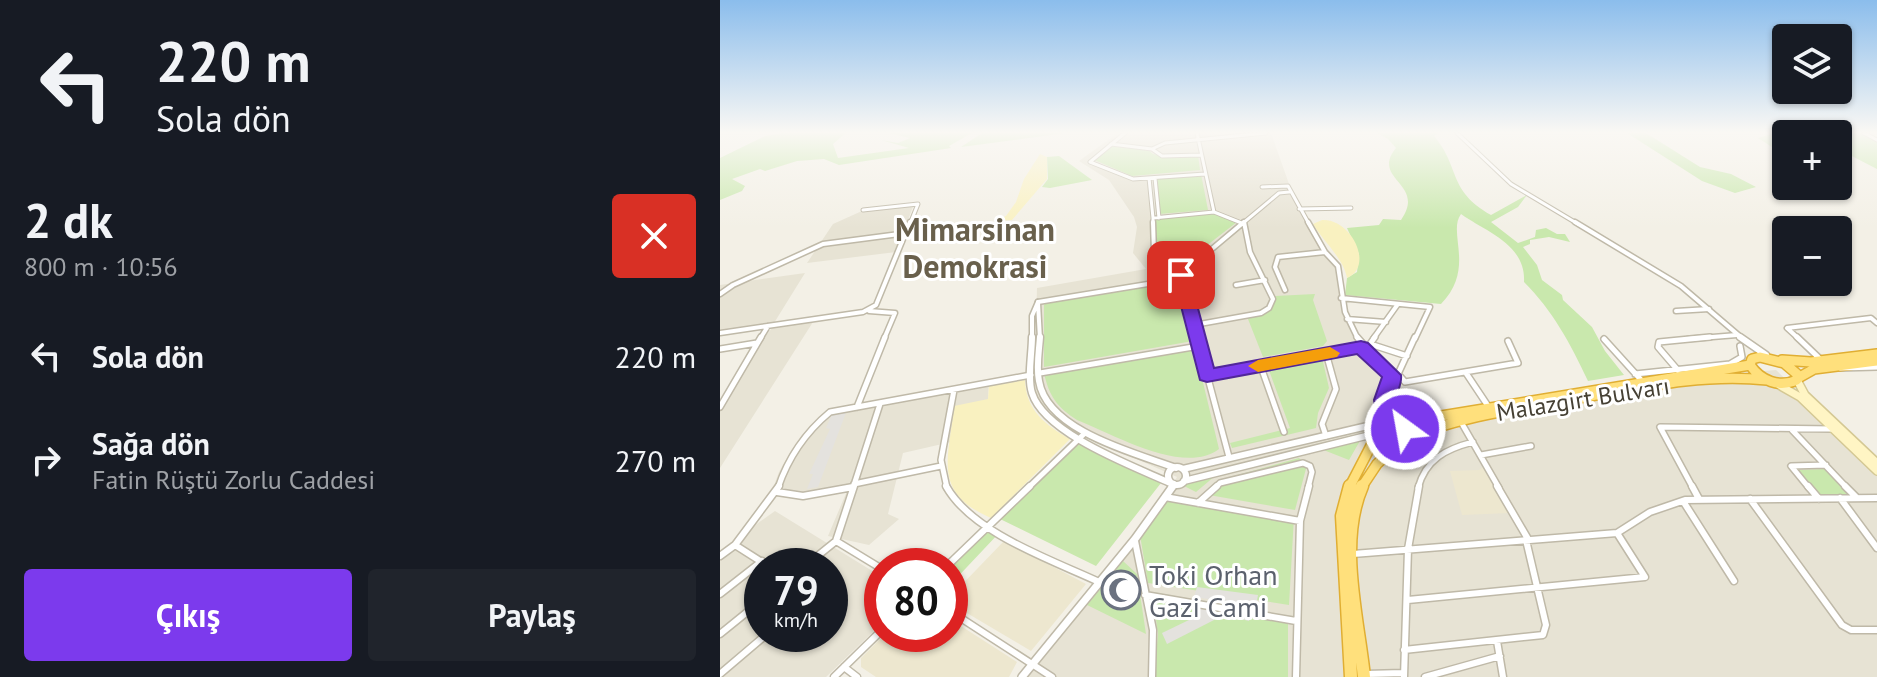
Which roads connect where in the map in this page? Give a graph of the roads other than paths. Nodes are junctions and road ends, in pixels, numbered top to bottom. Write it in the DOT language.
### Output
graph roads {
  1 [pos="1096,165"];
  2 [pos="1203,165"];
  3 [pos="1490,165"];
  4 [pos="1205,174"];
  5 [pos="1152,178"];
  6 [pos="1262,187"];
  7 [pos="1289,192"];
  8 [pos="1351,208"];
  9 [pos="1299,209"];
  10 [pos="863,210"];
  11 [pos="1214,212"];
  12 [pos="1156,218"];
  13 [pos="1244,222"];
  14 [pos="907,233"];
  15 [pos="1325,252"];
  16 [pos="1191,265"];
  17 [pos="1181,275"];
  18 [pos="1265,280"];
  19 [pos="1236,285"];
  20 [pos="1285,290"];
  21 [pos="720,294"];
  22 [pos="1341,298"];
  23 [pos="1038,302"];
  24 [pos="1398,304"];
  25 [pos="1711,309"];
  26 [pos="1676,311"];
  27 [pos="863,312"];
  28 [pos="1347,319"];
  29 [pos="1386,322"];
  30 [pos="1877,323"];
  31 [pos="1194,325"];
  32 [pos="768,326"];
  33 [pos="720,333"];
  34 [pos="1737,335"];
  35 [pos="1604,339"];
  36 [pos="1508,341"];
  37 [pos="758,343"];
  38 [pos="1742,343"];
  39 [pos="1199,346"];
  40 [pos="1361,347"];
  41 [pos="720,349"];
  42 [pos="1326,353"];
  43 [pos="1877,354"];
  44 [pos="1407,356"];
  45 [pos="1774,359"];
  46 [pos="1822,360"];
  47 [pos="1751,363"];
  48 [pos="1261,365"];
  49 [pos="1875,365"];
  50 [pos="1465,372"];
  51 [pos="1040,373"];
  52 [pos="1681,373"];
  53 [pos="1031,375"];
  54 [pos="1207,376"];
  55 [pos="1395,378"];
  56 [pos="1638,378"];
  57 [pos="1798,379"];
  58 [pos="1770,381"];
  59 [pos="1389,388"];
  60 [pos="954,390"];
  61 [pos="1384,400"];
  62 [pos="881,403"];
  63 [pos="720,407"];
  64 [pos="857,407"];
  65 [pos="1489,408"];
  66 [pos="1438,417"];
  67 [pos="1459,420"];
  68 [pos="1393,421"];
  69 [pos="1377,429"];
  70 [pos="1791,429"];
  71 [pos="1834,429"];
  72 [pos="1284,432"];
  73 [pos="1085,433"];
  74 [pos="1326,436"];
  75 [pos="1077,440"];
  76 [pos="1401,441"];
  77 [pos="1473,442"];
  78 [pos="1531,446"];
  79 [pos="1481,455"];
  80 [pos="1229,460"];
  81 [pos="1877,463"];
  82 [pos="1826,465"];
  83 [pos="941,466"];
  84 [pos="1179,469"];
  85 [pos="1877,471"];
  86 [pos="1184,481"];
  87 [pos="1172,484"];
  88 [pos="854,485"];
  89 [pos="777,492"];
  90 [pos="1165,497"];
  91 [pos="1840,498"];
  92 [pos="1857,498"];
  93 [pos="1877,498"];
  94 [pos="1750,499"];
  95 [pos="1819,499"];
  96 [pos="1700,500"];
  97 [pos="1683,501"];
  98 [pos="1198,503"];
  99 [pos="1300,521"];
  100 [pos="987,527"];
  101 [pos="1617,533"];
  102 [pos="1135,539"];
  103 [pos="1527,540"];
  104 [pos="836,541"];
  105 [pos="735,545"];
  106 [pos="827,548"];
  107 [pos="965,548"];
  108 [pos="1877,548"];
  109 [pos="1408,549"];
  110 [pos="744,551"];
  111 [pos="1353,554"];
  112 [pos="720,556"];
  113 [pos="864,558"];
  114 [pos="744,578"];
  115 [pos="1734,581"];
  116 [pos="1099,582"];
  117 [pos="1539,589"];
  118 [pos="720,594"];
  119 [pos="1145,595"];
  120 [pos="1408,600"];
  121 [pos="744,615"];
  122 [pos="1296,621"];
  123 [pos="968,623"];
  124 [pos="1877,630"];
  125 [pos="720,634"];
  126 [pos="1497,641"];
  127 [pos="864,648"];
  128 [pos="1404,650"];
  129 [pos="746,652"];
  130 [pos="1500,656"];
  131 [pos="1032,665"];
  132 [pos="844,667"];
  133 [pos="720,674"];
  134 [pos="1404,675"];
  135 [pos="1360,676"];
  136 [pos="834,677"];
  137 [pos="857,677"];
  138 [pos="1022,677"];
  139 [pos="1052,677"];
  140 [pos="1152,677"];
  141 [pos="1296,677"];
  142 [pos="1425,677"];
  143 [pos="1503,677"];
  1 -- 5 [label="street"];
  2 -- 4 [label="street"];
  3 -- 25 [label="street"];
  4 -- 5 [label="street"];
  4 -- 11 [label="street"];
  5 -- 12 [label="street"];
  6 -- 7 [label="street"];
  7 -- 9 [label="street"];
  7 -- 13 [label="street"];
  8 -- 9 [label="street"];
  9 -- 15 [label="street"];
  10 -- 14 [label="street"];
  11 -- 12 [label="street"];
  11 -- 13 [label="street"];
  12 -- 16 [label="street"];
  13 -- 16 [label="street"];
  13 -- 18 [label="street"];
  14 -- 21 [label="street"];
  14 -- 27 [label="street"];
  15 -- 20 [label="street"];
  15 -- 22 [label="street"];
  16 -- 17 [label="street"];
  17 -- 23 [label="street"];
  17 -- 31 [label="street"];
  18 -- 19 [label="street"];
  18 -- 31 [label="street"];
  22 -- 24 [label="street"];
  22 -- 28 [label="street"];
  23 -- 51 [label="street"];
  23 -- 53 [label="street"];
  24 -- 29 [label="street"];
  24 -- 44 [label="street"];
  25 -- 26 [label="street"];
  25 -- 34 [label="street"];
  27 -- 32 [label="street"];
  27 -- 64 [label="street"];
  28 -- 29 [label="street"];
  28 -- 40 [label="street"];
  29 -- 44 [label="street"];
  30 -- 46 [label="street"];
  31 -- 39 [label="street"];
  32 -- 33 [label="street"];
  32 -- 37 [label="street"];
  34 -- 38 [label="street"];
  34 -- 52 [label="street"];
  35 -- 56 [label="street"];
  36 -- 50 [label="street"];
  37 -- 41 [label="street"];
  37 -- 63 [label="street"];
  38 -- 45 [label="street"];
  38 -- 47 [label="street"];
  38 -- 52 [label="street"];
  39 -- 51 [label="street"];
  39 -- 54 [label="street"];
  40 -- 42 [label="street"];
  40 -- 55 [label="street"];
  42 -- 48 [label="street"];
  42 -- 74 [label="street"];
  43 -- 46 [label="highway"];
  44 -- 55 [label="street"];
  45 -- 46 [label="highway"];
  45 -- 47 [label="highway, Malazgirt Bulvarı"];
  45 -- 57 [label="highway"];
  47 -- 52 [label="highway, Malazgirt Bulvarı"];
  47 -- 58 [label="highway"];
  48 -- 54 [label="street"];
  48 -- 72 [label="street"];
  49 -- 57 [label="highway"];
  50 -- 55 [label="street"];
  50 -- 65 [label="street"];
  51 -- 73 [label="street"];
  52 -- 56 [label="highway, Malazgirt Bulvarı"];
  53 -- 60 [label="street"];
  53 -- 75 [label="street"];
  54 -- 80 [label="street"];
  55 -- 59 [label="street"];
  56 -- 65 [label="highway, Malazgirt Bulvarı"];
  57 -- 58 [label="highway, Malazgirt Bulvarı"];
  57 -- 81 [label="main road"];
  58 -- 67 [label="highway, Malazgirt Bulvarı"];
  58 -- 71 [label="main road"];
  59 -- 61 [label="street"];
  59 -- 66 [label="street"];
  60 -- 62 [label="street"];
  60 -- 83 [label="street"];
  61 -- 68 [label="street"];
  61 -- 69 [label="street"];
  62 -- 64 [label="street"];
  62 -- 88 [label="street"];
  64 -- 89 [label="street"];
  65 -- 66 [label="highway, Malazgirt Bulvarı"];
  66 -- 68 [label="highway, Malazgirt Bulvarı"];
  67 -- 76 [label="highway, Malazgirt Bulvarı"];
  67 -- 77 [label="street"];
  68 -- 69 [label="highway, Malazgirt Bulvarı"];
  68 -- 76 [label="highway"];
  69 -- 74 [label="street"];
  69 -- 76 [label="highway"];
  69 -- 86 [label="street"];
  69 -- 135 [label="highway"];
  70 -- 71 [label="street"];
  70 -- 82 [label="street"];
  70 -- 96 [label="street"];
  71 -- 85 [label="main road"];
  73 -- 75 [label="street"];
  73 -- 84 [label="street"];
  74 -- 80 [label="street"];
  75 -- 87 [label="street"];
  75 -- 100 [label="street"];
  76 -- 111 [label="highway"];
  77 -- 79 [label="street"];
  77 -- 109 [label="street"];
  78 -- 79 [label="street"];
  79 -- 103 [label="street"];
  80 -- 84 [label="street"];
  82 -- 92 [label="street"];
  82 -- 95 [label="street"];
  83 -- 88 [label="street"];
  83 -- 100 [label="street"];
  84 -- 86 [label="street"];
  84 -- 87 [label="street"];
  86 -- 87 [label="street"];
  87 -- 90 [label="street"];
  88 -- 89 [label="street"];
  88 -- 104 [label="street"];
  89 -- 105 [label="street"];
  90 -- 98 [label="street"];
  90 -- 102 [label="street"];
  91 -- 92 [label="street"];
  91 -- 95 [label="street"];
  91 -- 108 [label="street"];
  92 -- 93 [label="street"];
  94 -- 95 [label="street"];
  94 -- 96 [label="street"];
  94 -- 124 [label="street"];
  96 -- 97 [label="street"];
  97 -- 101 [label="street"];
  97 -- 115 [label="street"];
  98 -- 99 [label="street"];
  98 -- 99 [label="street"];
  99 -- 122 [label="street"];
  100 -- 107 [label="street"];
  100 -- 116 [label="street"];
  101 -- 103 [label="street"];
  101 -- 117 [label="street"];
  102 -- 116 [label="street"];
  102 -- 119 [label="street"];
  103 -- 109 [label="street"];
  103 -- 117 [label="street"];
  104 -- 106 [label="street"];
  104 -- 113 [label="street"];
  105 -- 110 [label="street"];
  105 -- 112 [label="street"];
  109 -- 111 [label="street"];
  109 -- 120 [label="street"];
  111 -- 135 [label="highway"];
  114 -- 118 [label="street"];
  116 -- 131 [label="street"];
  117 -- 120 [label="street"];
  117 -- 126 [label="street"];
  119 -- 122 [label="street"];
  119 -- 140 [label="street"];
  120 -- 128 [label="street"];
  121 -- 125 [label="street"];
  122 -- 141 [label="street"];
  123 -- 131 [label="street"];
  126 -- 128 [label="street"];
  126 -- 130 [label="street"];
  127 -- 132 [label="street"];
  128 -- 134 [label="street"];
  129 -- 133 [label="street"];
  130 -- 142 [label="street"];
  130 -- 143 [label="street"];
  131 -- 138 [label="street"];
  131 -- 139 [label="street"];
  132 -- 136 [label="street"];
  132 -- 137 [label="street"];
  134 -- 135 [label="street"];
}
